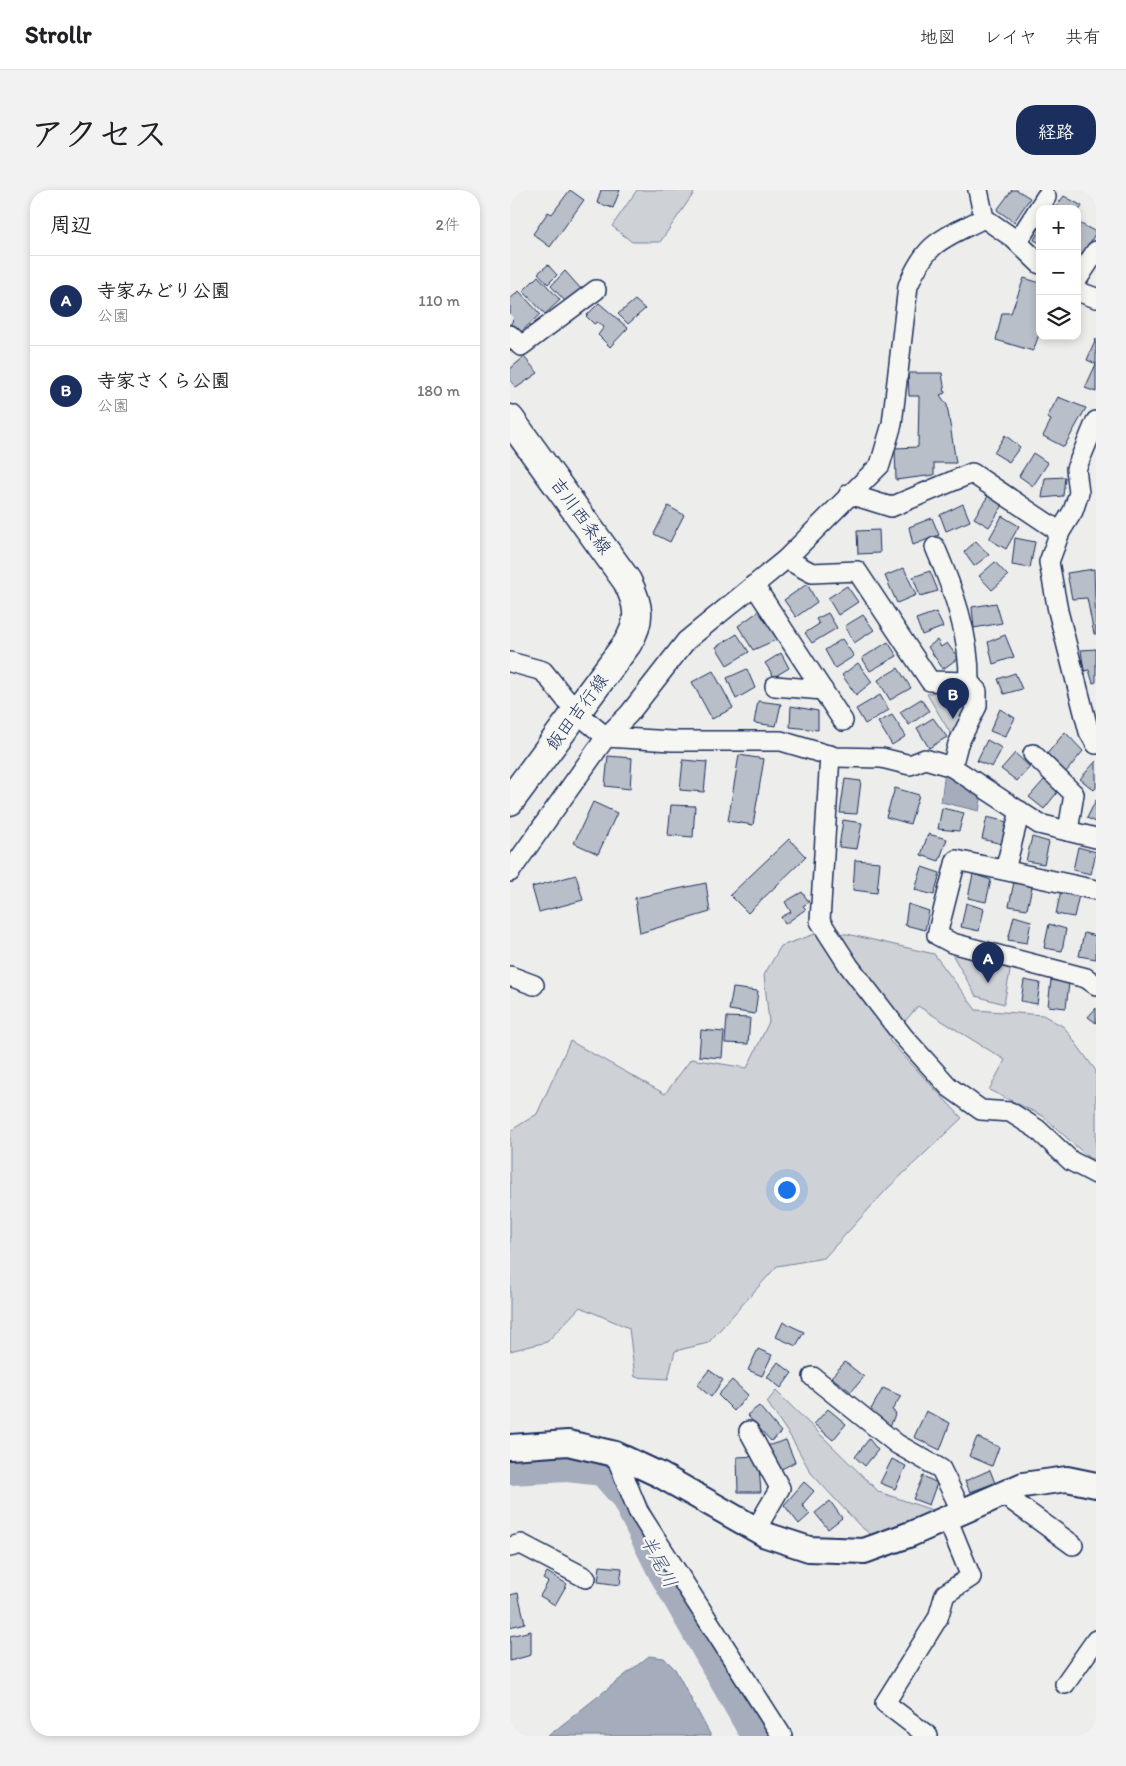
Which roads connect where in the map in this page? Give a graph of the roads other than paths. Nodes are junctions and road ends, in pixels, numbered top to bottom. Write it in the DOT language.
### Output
graph roads {
  1 [pos="978,190"];
  2 [pos="1046,197"];
  3 [pos="984,218"];
  4 [pos="1018,242"];
  5 [pos="1096,250"];
  6 [pos="1036,260"];
  7 [pos="1081,274"];
  8 [pos="596,290"];
  9 [pos="1081,292"];
  10 [pos="1096,298"];
  11 [pos="510,335"];
  12 [pos="510,419"];
  13 [pos="1096,421"];
  14 [pos="850,494"];
  15 [pos="1060,532"];
  16 [pos="935,547"];
  17 [pos="786,559"];
  18 [pos="754,585"];
  19 [pos="638,619"];
  20 [pos="510,662"];
  21 [pos="969,682"];
  22 [pos="775,686"];
  23 [pos="823,690"];
  24 [pos="576,712"];
  25 [pos="843,721"];
  26 [pos="606,737"];
  27 [pos="1096,744"];
  28 [pos="1033,754"];
  29 [pos="830,755"];
  30 [pos="952,767"];
  31 [pos="510,801"];
  32 [pos="1020,812"];
  33 [pos="1068,831"];
  34 [pos="1096,838"];
  35 [pos="1005,870"];
  36 [pos="510,872"];
  37 [pos="1096,890"];
  38 [pos="510,976"];
  39 [pos="534,985"];
  40 [pos="1096,985"];
  41 [pos="1096,1174"];
  42 [pos="813,1377"];
  43 [pos="749,1431"];
  44 [pos="510,1447"];
  45 [pos="615,1454"];
  46 [pos="1096,1484"];
  47 [pos="1002,1494"];
  48 [pos="955,1515"];
  49 [pos="756,1529"];
  50 [pos="1073,1545"];
  51 [pos="510,1547"];
  52 [pos="586,1578"];
  53 [pos="1096,1640"];
  54 [pos="1065,1684"];
  55 [pos="782,1736"];
  56 [pos="928,1736"];
  1 -- 3 [label="street"];
  2 -- 4 [label="street"];
  3 -- 4 [label="street"];
  3 -- 14 [label="street"];
  4 -- 6 [label="street"];
  5 -- 7 [label="street"];
  8 -- 11 [label="street"];
  9 -- 10 [label="street"];
  12 -- 19 [label="main road, 吉川西条線"];
  13 -- 15 [label="street"];
  14 -- 15 [label="street"];
  14 -- 17 [label="street"];
  15 -- 27 [label="street"];
  16 -- 21 [label="street"];
  17 -- 18 [label="street"];
  17 -- 21 [label="street"];
  18 -- 23 [label="street"];
  18 -- 26 [label="street"];
  19 -- 24 [label="main road, 飯田吉行線"];
  20 -- 24 [label="street"];
  21 -- 30 [label="street"];
  22 -- 23 [label="street"];
  23 -- 25 [label="street"];
  24 -- 26 [label="street"];
  24 -- 31 [label="main road, 飯田吉行線"];
  26 -- 29 [label="street"];
  26 -- 36 [label="street"];
  28 -- 33 [label="street"];
  29 -- 30 [label="street"];
  29 -- 41 [label="street"];
  30 -- 32 [label="street"];
  32 -- 33 [label="street"];
  32 -- 35 [label="street"];
  33 -- 34 [label="street"];
  35 -- 37 [label="street"];
  35 -- 40 [label="street"];
  38 -- 39 [label="street"];
  42 -- 48 [label="street"];
  43 -- 49 [label="street"];
  44 -- 45 [label="street"];
  45 -- 49 [label="street"];
  45 -- 55 [label="street"];
  46 -- 47 [label="street"];
  47 -- 48 [label="street"];
  47 -- 50 [label="street"];
  48 -- 49 [label="street"];
  48 -- 56 [label="street"];
  51 -- 52 [label="street"];
  53 -- 54 [label="street"];
}
